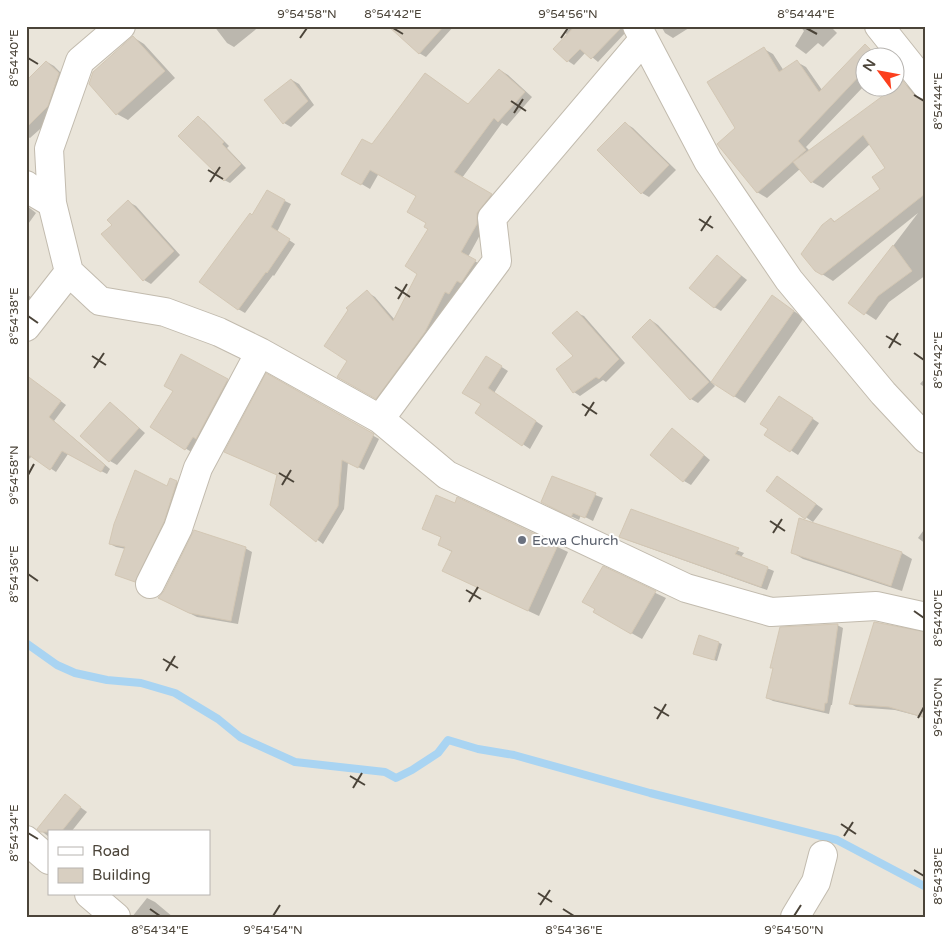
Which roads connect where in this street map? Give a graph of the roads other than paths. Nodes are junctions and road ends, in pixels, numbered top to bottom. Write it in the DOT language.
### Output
graph roads {
  1 [pos="121,26"];
  2 [pos="878,26"];
  3 [pos="640,33"];
  4 [pos="926,85"];
  5 [pos="26,184"];
  6 [pos="52,203"];
  7 [pos="69,272"];
  8 [pos="26,327"];
  9 [pos="260,352"];
  10 [pos="380,418"];
  11 [pos="926,439"];
  12 [pos="150,584"];
  13 [pos="926,617"];
  14 [pos="26,840"];
  15 [pos="823,855"];
  16 [pos="48,859"];
  17 [pos="91,896"];
  18 [pos="116,917"];
  19 [pos="796,917"];
  1 -- 6 [label="street"];
  2 -- 4 [label="street"];
  3 -- 10 [label="street"];
  3 -- 11 [label="street"];
  5 -- 6 [label="street"];
  6 -- 7 [label="street"];
  7 -- 8 [label="street"];
  7 -- 9 [label="street"];
  9 -- 10 [label="street"];
  9 -- 12 [label="street"];
  10 -- 13 [label="street"];
  14 -- 16 [label="street"];
  15 -- 19 [label="street"];
  17 -- 18 [label="street"];
}
